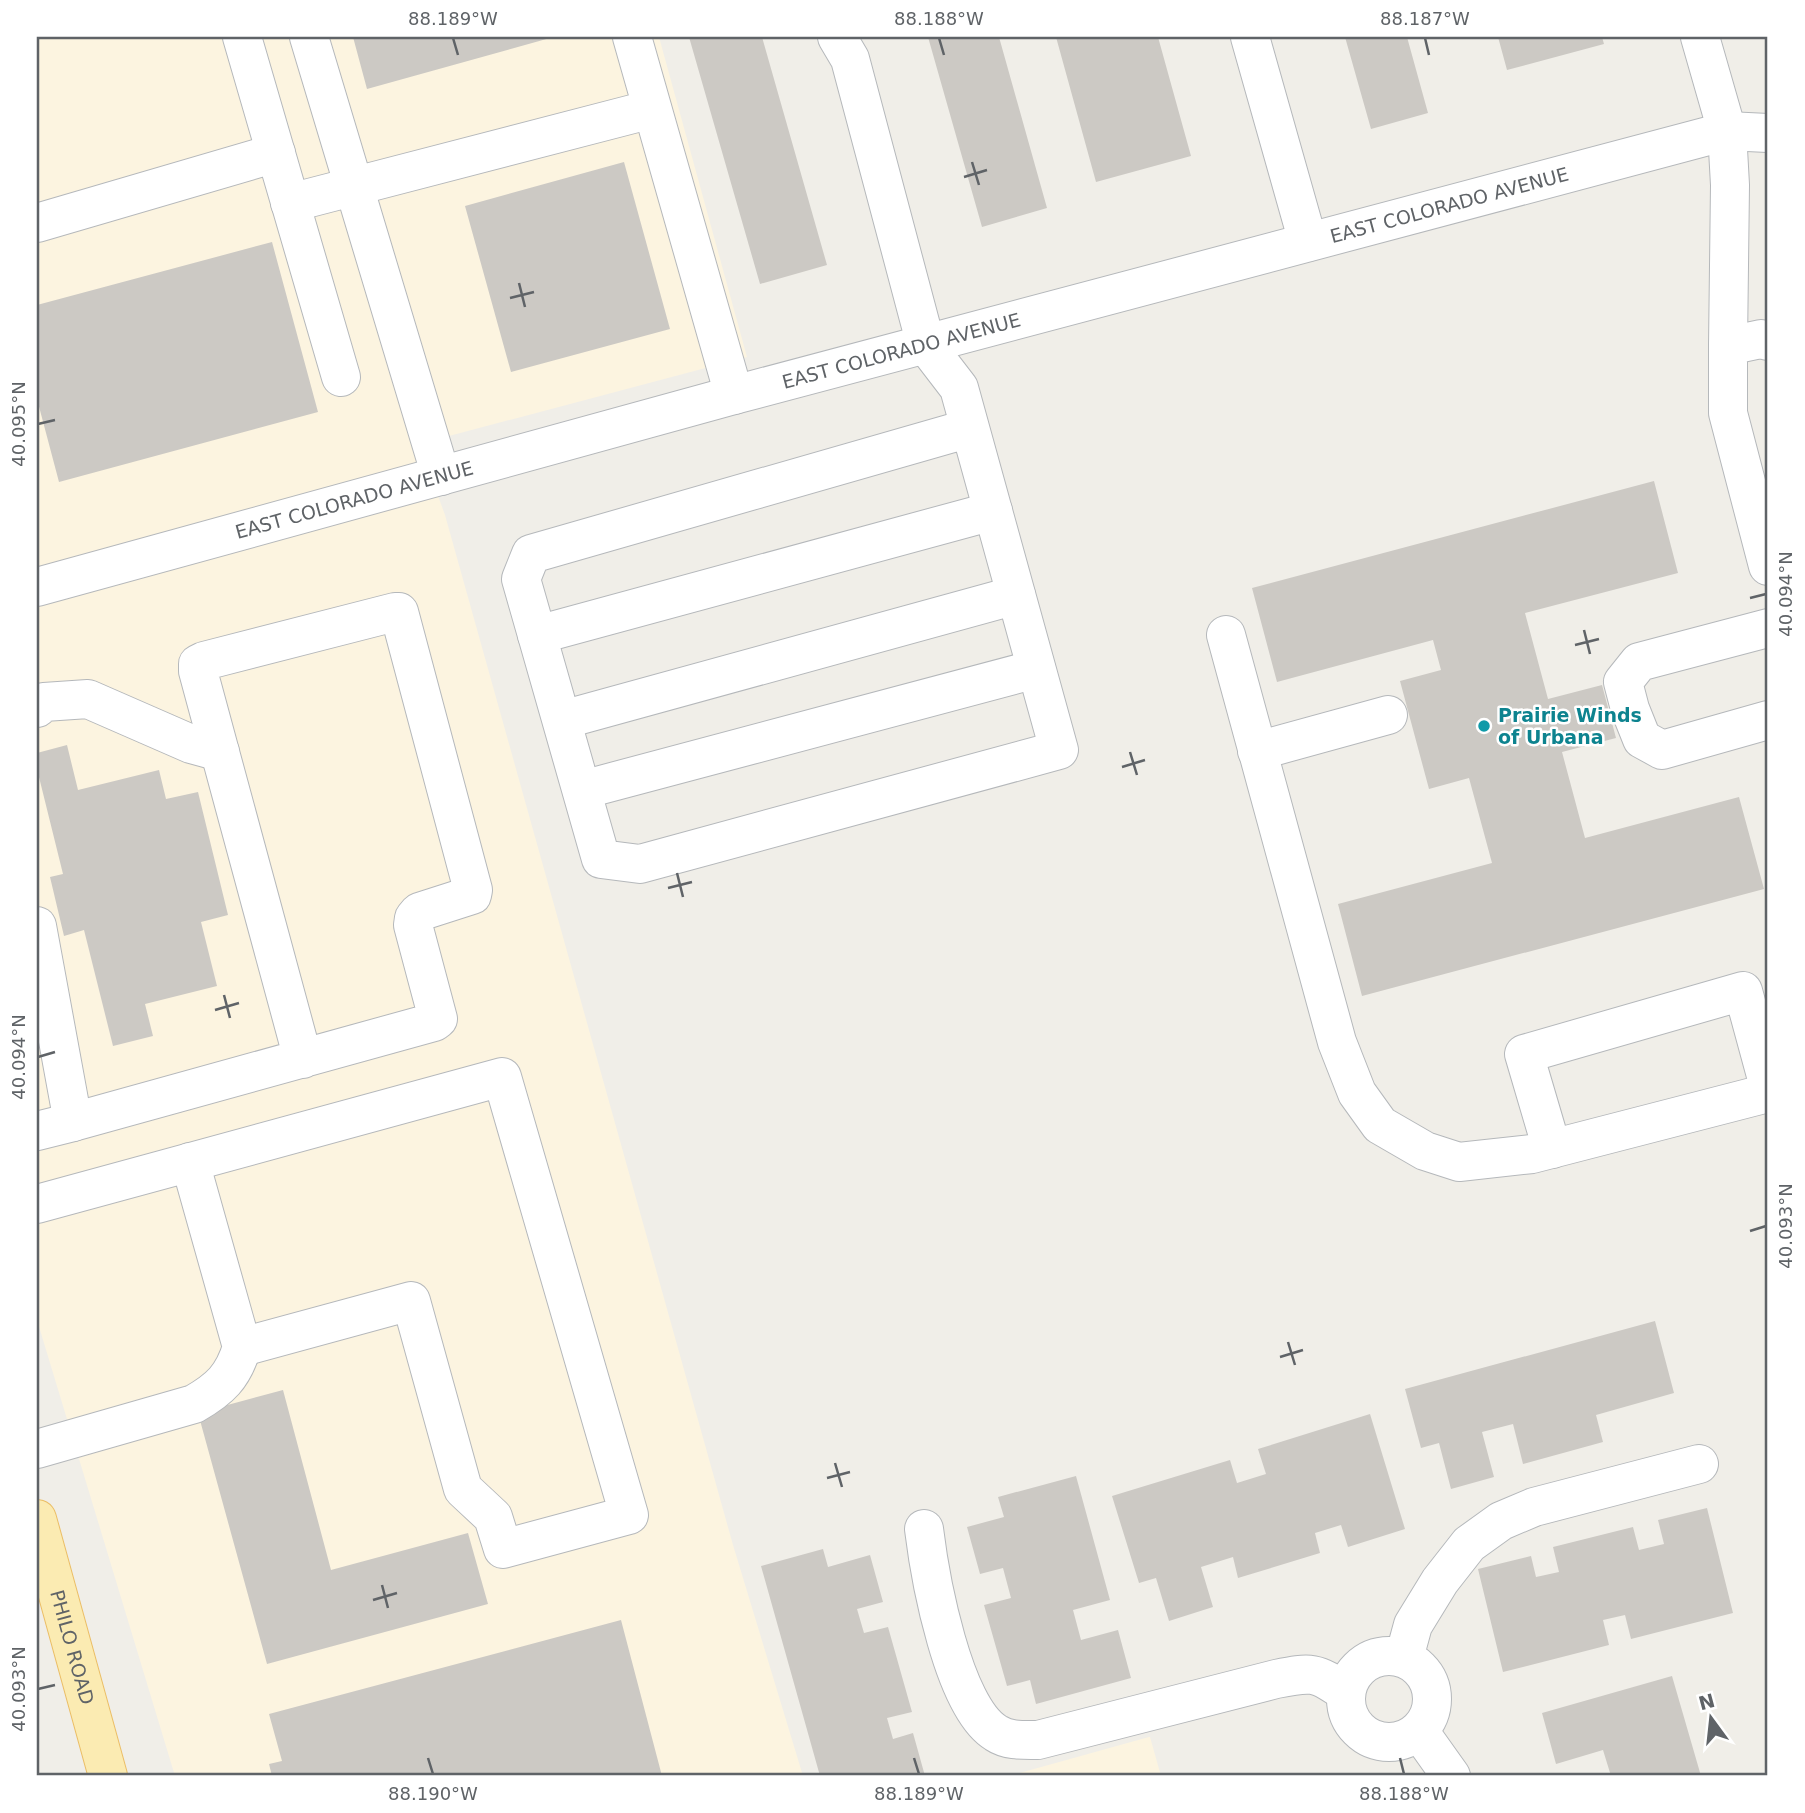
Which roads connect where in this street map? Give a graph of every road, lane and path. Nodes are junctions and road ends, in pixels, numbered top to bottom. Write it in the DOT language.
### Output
graph roads {
  1 [pos="242,37"];
  2 [pos="309,37"];
  3 [pos="632,37"];
  4 [pos="837,37"];
  5 [pos="1250,37"];
  6 [pos="1700,37"];
  7 [pos="652,109"];
  8 [pos="1727,131"];
  9 [pos="1768,133"];
  10 [pos="276,153"];
  11 [pos="354,186"];
  12 [pos="290,203"];
  13 [pos="37,223"];
  14 [pos="1308,243"];
  15 [pos="1768,341"];
  16 [pos="926,345"];
  17 [pos="1728,346"];
  18 [pos="341,377"];
  19 [pos="734,395"];
  20 [pos="970,429"];
  21 [pos="441,476"];
  22 [pos="993,512"];
  23 [pos="1768,566"];
  24 [pos="37,587"];
  25 [pos="1016,594"];
  26 [pos="1768,628"];
  27 [pos="537,635"];
  28 [pos="1226,635"];
  29 [pos="1036,669"];
  30 [pos="37,708"];
  31 [pos="1388,715"];
  32 [pos="562,720"];
  33 [pos="1768,720"];
  34 [pos="1257,751"];
  35 [pos="220,752"];
  36 [pos="582,790"];
  37 [pos="37,926"];
  38 [pos="303,1059"];
  39 [pos="1768,1083"];
  40 [pos="1768,1093"];
  41 [pos="55,1127"];
  42 [pos="1552,1149"];
  43 [pos="190,1162"];
  44 [pos="37,1204"];
  45 [pos="242,1347"];
  46 [pos="37,1449"];
  47 [pos="1699,1465"];
  48 [pos="37,1519"];
  49 [pos="924,1529"];
  50 [pos="46,1586"];
  51 [pos="1404,1658"];
  52 [pos="1346,1693"];
  53 [pos="1419,1731"];
  54 [pos="108,1776"];
  55 [pos="1451,1776"];
  1 -- 10 [label="street"];
  2 -- 11 [label="street"];
  3 -- 7 [label="street"];
  4 -- 16 [label="street"];
  5 -- 14 [label="street"];
  6 -- 8 [label="street"];
  7 -- 11 [label="street"];
  7 -- 19 [label="street"];
  8 -- 9 [label="street, EAST COLORADO AVENUE"];
  8 -- 14 [label="street, EAST COLORADO AVENUE"];
  8 -- 17 [label="street"];
  10 -- 12 [label="street"];
  10 -- 13 [label="street"];
  11 -- 12 [label="street"];
  11 -- 21 [label="street"];
  12 -- 18 [label="street"];
  14 -- 16 [label="street, EAST COLORADO AVENUE"];
  15 -- 17 [label="street"];
  16 -- 19 [label="street, EAST COLORADO AVENUE"];
  16 -- 20 [label="street"];
  17 -- 23 [label="street"];
  19 -- 21 [label="street, EAST COLORADO AVENUE"];
  20 -- 22 [label="street"];
  20 -- 27 [label="street"];
  21 -- 24 [label="street, EAST COLORADO AVENUE"];
  22 -- 25 [label="street"];
  22 -- 27 [label="street"];
  25 -- 29 [label="street"];
  25 -- 32 [label="street"];
  26 -- 33 [label="street"];
  27 -- 32 [label="street"];
  28 -- 34 [label="street"];
  29 -- 36 [label="street"];
  29 -- 36 [label="street"];
  30 -- 35 [label="street"];
  31 -- 34 [label="street"];
  32 -- 36 [label="street"];
  34 -- 42 [label="street"];
  35 -- 38 [label="street"];
  35 -- 38 [label="street"];
  37 -- 41 [label="street"];
  38 -- 41 [label="street"];
  39 -- 42 [label="street"];
  40 -- 42 [label="street"];
  43 -- 44 [label="street"];
  43 -- 45 [label="street"];
  43 -- 45 [label="street"];
  45 -- 46 [label="street"];
  47 -- 51 [label="street"];
  48 -- 50 [label="main road, PHILO ROAD"];
  49 -- 52 [label="street"];
  50 -- 54 [label="main road, PHILO ROAD"];
  51 -- 52 [label="street"];
  51 -- 53 [label="street"];
  52 -- 53 [label="street"];
  53 -- 55 [label="street"];
}
